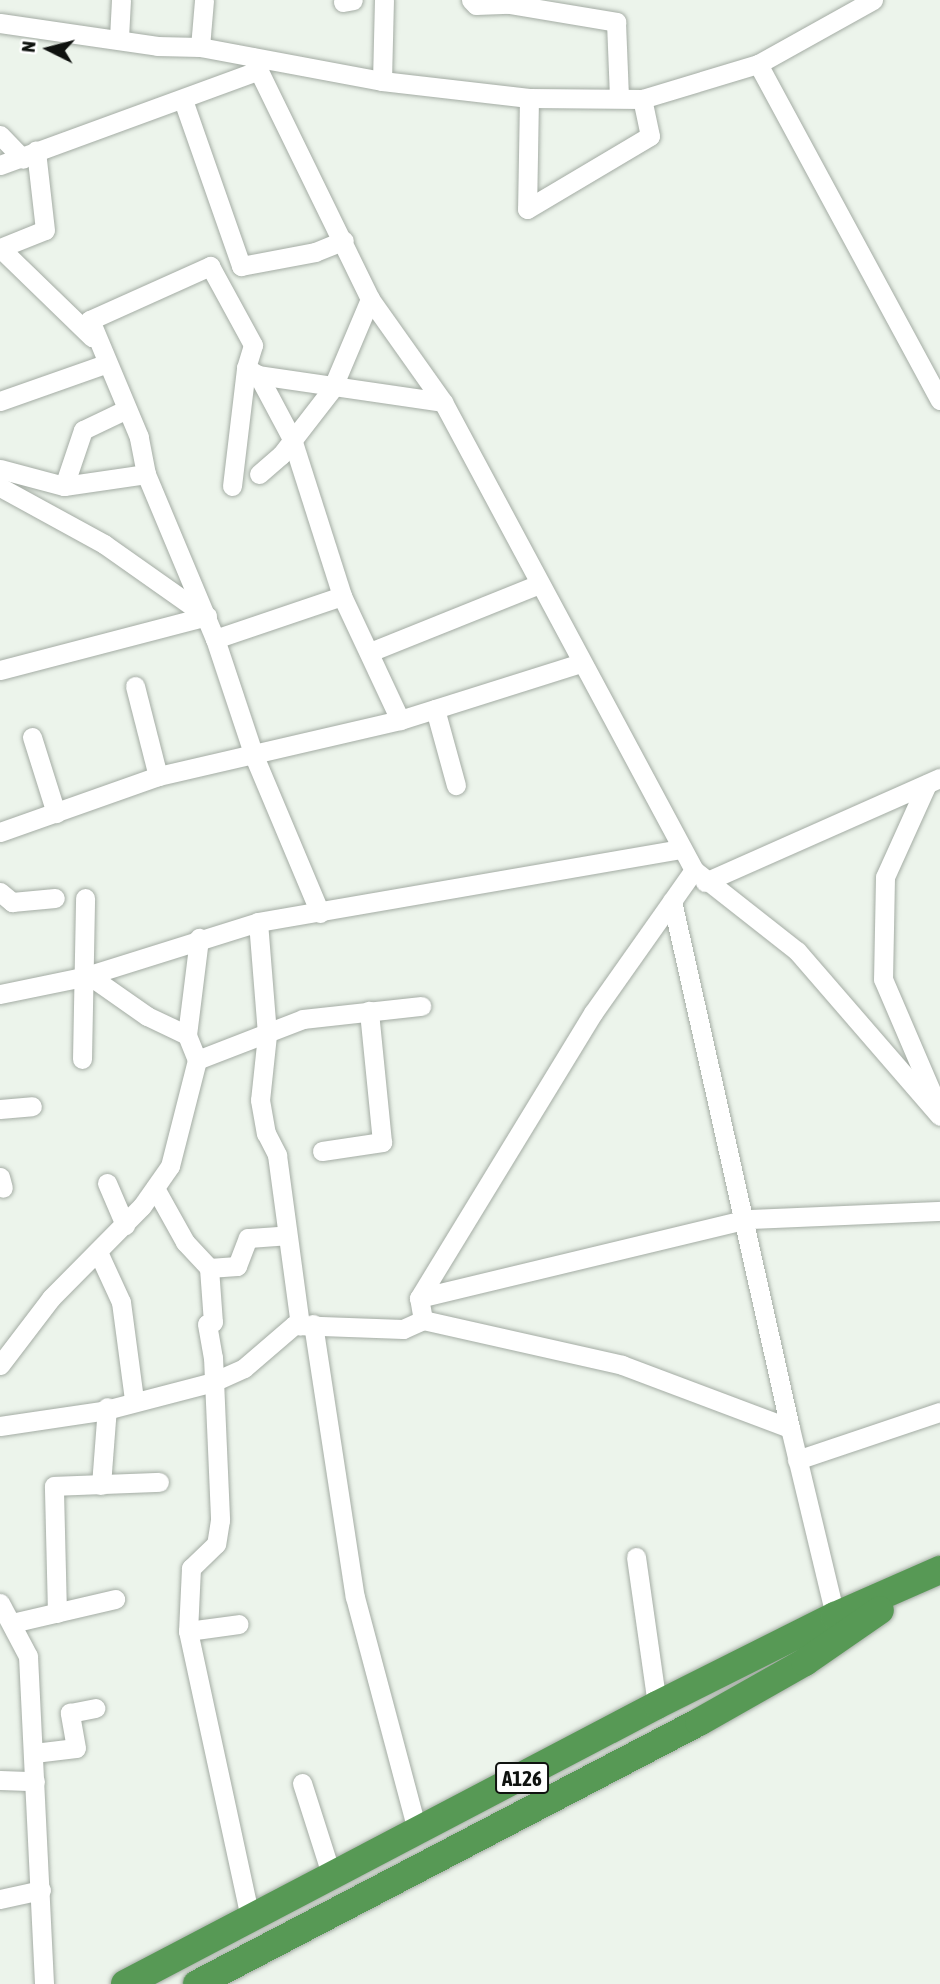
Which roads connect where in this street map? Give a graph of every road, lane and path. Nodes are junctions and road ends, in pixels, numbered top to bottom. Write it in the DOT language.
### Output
graph roads {
  1 [pos="121,0"];
  2 [pos="204,0"];
  3 [pos="384,0"];
  4 [pos="471,0"];
  5 [pos="873,0"];
  6 [pos="0,23"];
  7 [pos="119,38"];
  8 [pos="200,47"];
  9 [pos="256,63"];
  10 [pos="758,64"];
  11 [pos="382,81"];
  12 [pos="619,96"];
  13 [pos="528,98"];
  14 [pos="642,99"];
  15 [pos="183,100"];
  16 [pos="0,135"];
  17 [pos="29,155"];
  18 [pos="0,165"];
  19 [pos="344,240"];
  20 [pos="0,248"];
  21 [pos="370,299"];
  22 [pos="105,355"];
  23 [pos="252,372"];
  24 [pos="332,389"];
  25 [pos="940,400"];
  26 [pos="0,401"];
  27 [pos="443,402"];
  28 [pos="125,410"];
  29 [pos="292,439"];
  30 [pos="1,471"];
  31 [pos="146,474"];
  32 [pos="259,474"];
  33 [pos="64,486"];
  34 [pos="232,486"];
  35 [pos="539,584"];
  36 [pos="342,596"];
  37 [pos="207,616"];
  38 [pos="215,639"];
  39 [pos="370,652"];
  40 [pos="581,663"];
  41 [pos="0,670"];
  42 [pos="135,686"];
  43 [pos="435,709"];
  44 [pos="400,720"];
  45 [pos="32,737"];
  46 [pos="254,756"];
  47 [pos="158,776"];
  48 [pos="934,781"];
  49 [pos="456,785"];
  50 [pos="55,813"];
  51 [pos="0,832"];
  52 [pos="681,849"];
  53 [pos="700,876"];
  54 [pos="0,892"];
  55 [pos="55,898"];
  56 [pos="85,898"];
  57 [pos="672,901"];
  58 [pos="320,914"];
  59 [pos="258,922"];
  60 [pos="199,938"];
  61 [pos="85,976"];
  62 [pos="5,989"];
  63 [pos="421,1006"];
  64 [pos="369,1011"];
  65 [pos="267,1034"];
  66 [pos="187,1035"];
  67 [pos="82,1059"];
  68 [pos="197,1060"];
  69 [pos="32,1106"];
  70 [pos="0,1109"];
  71 [pos="940,1114"];
  72 [pos="322,1151"];
  73 [pos="107,1182"];
  74 [pos="155,1188"];
  75 [pos="940,1211"];
  76 [pos="743,1220"];
  77 [pos="125,1224"];
  78 [pos="287,1235"];
  79 [pos="98,1252"];
  80 [pos="209,1268"];
  81 [pos="419,1298"];
  82 [pos="423,1320"];
  83 [pos="307,1325"];
  84 [pos="0,1364"];
  85 [pos="213,1382"];
  86 [pos="138,1405"];
  87 [pos="107,1407"];
  88 [pos="940,1412"];
  89 [pos="0,1426"];
  90 [pos="790,1428"];
  91 [pos="797,1460"];
  92 [pos="159,1482"];
  93 [pos="101,1485"];
  94 [pos="636,1557"];
  95 [pos="931,1575"];
  96 [pos="115,1599"];
  97 [pos="0,1603"];
  98 [pos="57,1612"];
  99 [pos="835,1616"];
  100 [pos="12,1623"];
  101 [pos="239,1624"];
  102 [pos="188,1631"];
  103 [pos="657,1705"];
  104 [pos="96,1708"];
  105 [pos="34,1753"];
  106 [pos="0,1780"];
  107 [pos="35,1781"];
  108 [pos="302,1783"];
  109 [pos="418,1834"];
  110 [pos="332,1877"];
  111 [pos="41,1890"];
  112 [pos="0,1899"];
  113 [pos="250,1917"];
  114 [pos="44,1984"];
  115 [pos="125,1984"];
  116 [pos="197,1984"];
  1 -- 7 [label="street"];
  2 -- 8 [label="street"];
  3 -- 11 [label="street"];
  4 -- 12 [label="street"];
  5 -- 10 [label="street"];
  6 -- 7 [label="street"];
  7 -- 8 [label="street"];
  8 -- 9 [label="street"];
  9 -- 11 [label="street"];
  9 -- 15 [label="street"];
  9 -- 19 [label="street"];
  10 -- 14 [label="street"];
  10 -- 25 [label="street"];
  11 -- 13 [label="street"];
  12 -- 13 [label="street"];
  12 -- 14 [label="street"];
  13 -- 14 [label="street"];
  15 -- 17 [label="street"];
  15 -- 19 [label="street"];
  16 -- 17 [label="street"];
  17 -- 18 [label="street"];
  17 -- 20 [label="street"];
  19 -- 21 [label="street"];
  20 -- 22 [label="street"];
  21 -- 24 [label="street"];
  21 -- 27 [label="street"];
  22 -- 23 [label="street"];
  22 -- 26 [label="street"];
  22 -- 28 [label="street"];
  23 -- 24 [label="street"];
  23 -- 29 [label="street"];
  23 -- 34 [label="street"];
  24 -- 27 [label="street"];
  24 -- 29 [label="street"];
  27 -- 35 [label="street"];
  28 -- 31 [label="street"];
  28 -- 33 [label="street"];
  29 -- 32 [label="street"];
  29 -- 36 [label="street"];
  30 -- 33 [label="street"];
  30 -- 37 [label="street"];
  31 -- 33 [label="street"];
  31 -- 37 [label="street"];
  35 -- 39 [label="street"];
  35 -- 40 [label="street"];
  36 -- 38 [label="street"];
  36 -- 39 [label="street"];
  37 -- 38 [label="street"];
  37 -- 41 [label="street"];
  38 -- 46 [label="street"];
  39 -- 44 [label="street"];
  40 -- 43 [label="street"];
  40 -- 52 [label="street"];
  42 -- 47 [label="street"];
  43 -- 44 [label="street"];
  43 -- 49 [label="street"];
  44 -- 46 [label="street"];
  45 -- 50 [label="street"];
  46 -- 47 [label="street"];
  46 -- 58 [label="street"];
  47 -- 50 [label="street"];
  48 -- 53 [label="street"];
  48 -- 71 [label="street"];
  50 -- 51 [label="street"];
  52 -- 53 [label="street"];
  52 -- 58 [label="street"];
  53 -- 57 [label="street"];
  53 -- 71 [label="street"];
  54 -- 55 [label="street"];
  56 -- 61 [label="street"];
  57 -- 76 [label="street"];
  57 -- 81 [label="street"];
  58 -- 59 [label="street"];
  59 -- 60 [label="street"];
  59 -- 65 [label="street"];
  60 -- 61 [label="street"];
  60 -- 66 [label="street"];
  61 -- 62 [label="street"];
  61 -- 66 [label="street"];
  61 -- 67 [label="street"];
  63 -- 64 [label="street"];
  64 -- 65 [label="street"];
  64 -- 72 [label="street"];
  65 -- 68 [label="street"];
  65 -- 78 [label="street"];
  66 -- 68 [label="street"];
  68 -- 74 [label="street"];
  69 -- 70 [label="street"];
  73 -- 77 [label="street"];
  74 -- 77 [label="street"];
  74 -- 80 [label="street"];
  75 -- 76 [label="street"];
  76 -- 81 [label="street"];
  76 -- 90 [label="street"];
  77 -- 79 [label="street"];
  78 -- 80 [label="street"];
  78 -- 83 [label="street"];
  79 -- 84 [label="street"];
  79 -- 86 [label="street"];
  80 -- 85 [label="street"];
  81 -- 82 [label="street"];
  82 -- 83 [label="street"];
  82 -- 90 [label="street"];
  83 -- 85 [label="street"];
  83 -- 109 [label="street"];
  85 -- 86 [label="street"];
  85 -- 102 [label="street"];
  86 -- 87 [label="street"];
  87 -- 89 [label="street"];
  87 -- 93 [label="street"];
  88 -- 91 [label="street"];
  90 -- 91 [label="street"];
  91 -- 99 [label="street"];
  92 -- 93 [label="street"];
  93 -- 98 [label="street"];
  94 -- 103 [label="street"];
  95 -- 99 [label="highway, A126"];
  95 -- 116 [label="highway, A126"];
  96 -- 98 [label="street"];
  97 -- 100 [label="street"];
  98 -- 100 [label="street"];
  99 -- 103 [label="highway, A126"];
  100 -- 105 [label="street"];
  101 -- 102 [label="street"];
  102 -- 113 [label="street"];
  103 -- 109 [label="highway, A126"];
  104 -- 105 [label="street"];
  105 -- 107 [label="street"];
  106 -- 107 [label="street"];
  107 -- 111 [label="street"];
  108 -- 110 [label="street"];
  109 -- 110 [label="highway, A126"];
  110 -- 113 [label="highway, A126"];
  111 -- 112 [label="street"];
  111 -- 114 [label="street"];
  113 -- 115 [label="highway, A126"];
}
